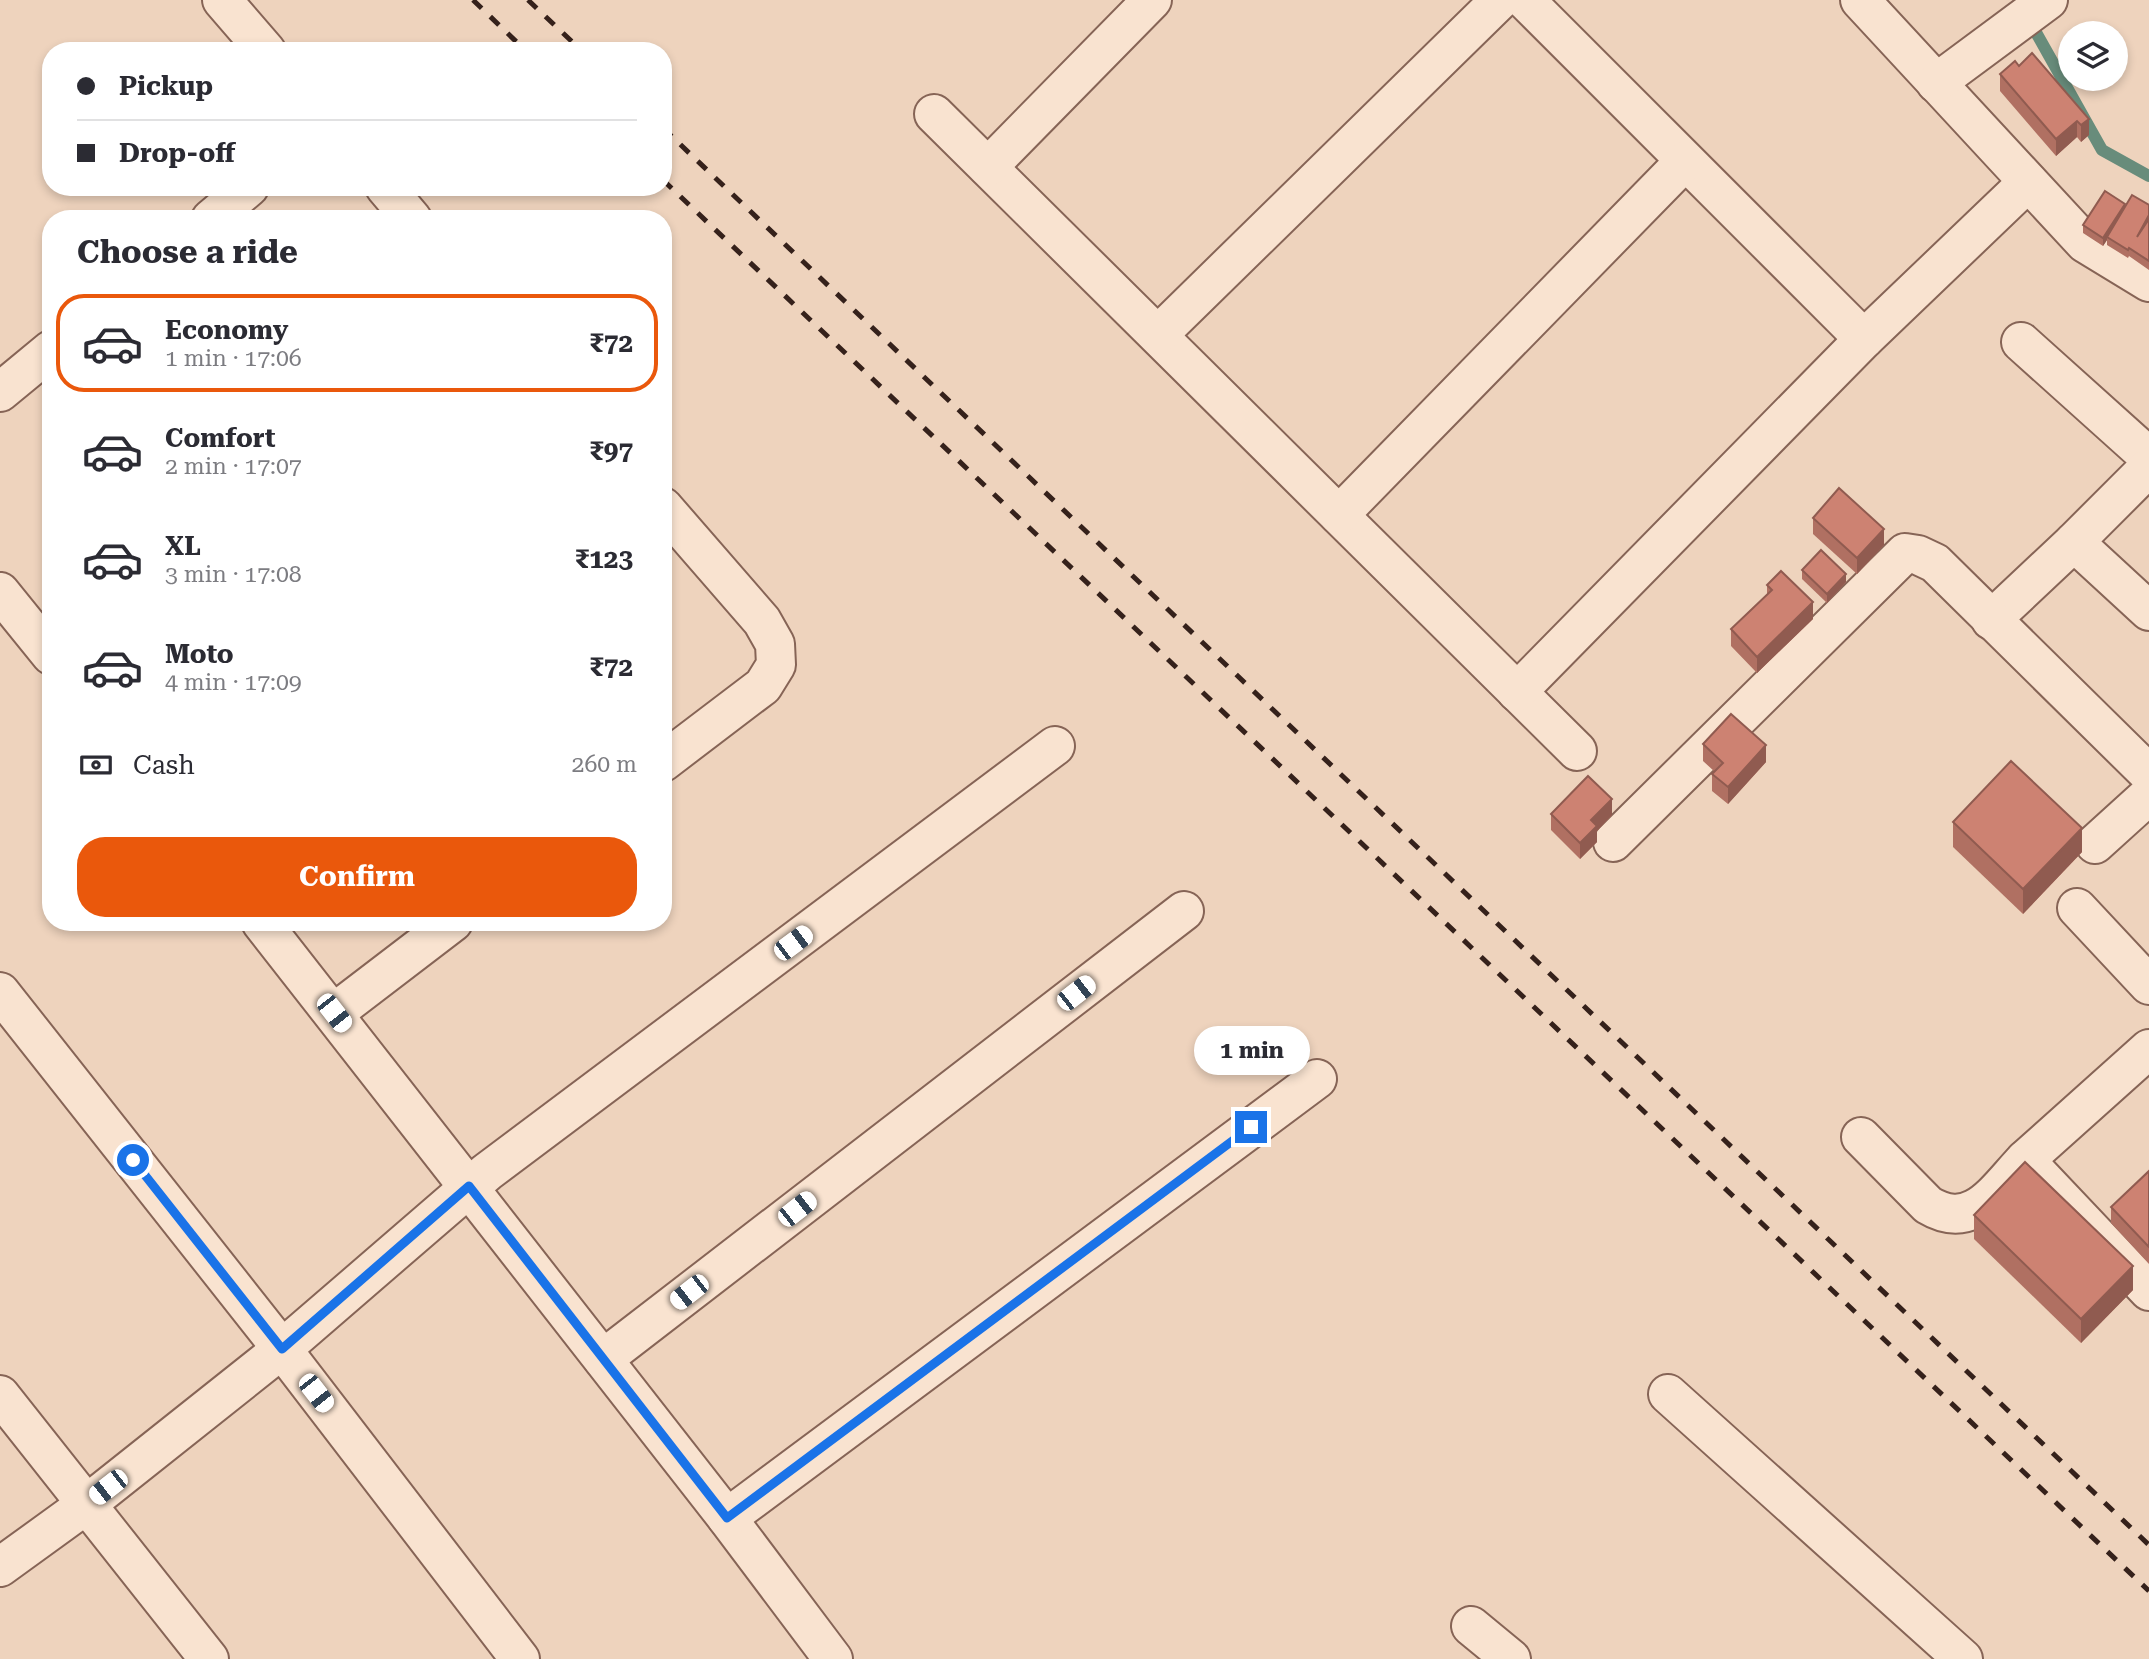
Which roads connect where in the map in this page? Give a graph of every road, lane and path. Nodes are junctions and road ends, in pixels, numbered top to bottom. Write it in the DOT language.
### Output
graph roads {
  1 [pos="222,0"];
  2 [pos="1152,0"];
  3 [pos="1500,0"];
  4 [pos="1525,0"];
  5 [pos="1860,0"];
  6 [pos="2048,0"];
  7 [pos="258,42"];
  8 [pos="1936,83"];
  9 [pos="934,114"];
  10 [pos="1685,161"];
  11 [pos="988,167"];
  12 [pos="2028,182"];
  13 [pos="238,196"];
  14 [pos="393,196"];
  15 [pos="222,210"];
  16 [pos="404,210"];
  17 [pos="2149,282"];
  18 [pos="1158,335"];
  19 [pos="1864,340"];
  20 [pos="2021,342"];
  21 [pos="42,357"];
  22 [pos="0,392"];
  23 [pos="2149,457"];
  24 [pos="2149,467"];
  25 [pos="1339,515"];
  26 [pos="672,517"];
  27 [pos="2074,542"];
  28 [pos="0,592"];
  29 [pos="2149,611"];
  30 [pos="1991,620"];
  31 [pos="42,644"];
  32 [pos="1517,692"];
  33 [pos="1055,746"];
  34 [pos="1577,751"];
  35 [pos="672,755"];
  36 [pos="2149,774"];
  37 [pos="2149,795"];
  38 [pos="1613,842"];
  39 [pos="2095,844"];
  40 [pos="2077,908"];
  41 [pos="1184,911"];
  42 [pos="268,931"];
  43 [pos="441,931"];
  44 [pos="2149,985"];
  45 [pos="0,992"];
  46 [pos="334,1013"];
  47 [pos="2149,1049"];
  48 [pos="1317,1079"];
  49 [pos="1861,1137"];
  50 [pos="2025,1160"];
  51 [pos="469,1186"];
  52 [pos="2149,1291"];
  53 [pos="282,1349"];
  54 [pos="603,1359"];
  55 [pos="1668,1394"];
  56 [pos="0,1395"];
  57 [pos="86,1504"];
  58 [pos="727,1518"];
  59 [pos="0,1567"];
  60 [pos="1471,1626"];
  61 [pos="209,1659"];
  62 [pos="520,1659"];
  63 [pos="833,1659"];
  64 [pos="1511,1659"];
  65 [pos="1964,1659"];
  1 -- 7 [label="street"];
  2 -- 11 [label="street"];
  3 -- 18 [label="street"];
  4 -- 10 [label="street"];
  5 -- 8 [label="street"];
  6 -- 8 [label="street"];
  8 -- 12 [label="street"];
  9 -- 11 [label="street"];
  10 -- 19 [label="street"];
  10 -- 25 [label="street"];
  11 -- 18 [label="street"];
  12 -- 17 [label="street"];
  12 -- 19 [label="street"];
  13 -- 15 [label="street"];
  14 -- 16 [label="street"];
  18 -- 25 [label="street"];
  19 -- 32 [label="street"];
  20 -- 23 [label="street"];
  21 -- 22 [label="street"];
  24 -- 27 [label="street"];
  25 -- 32 [label="street"];
  26 -- 35 [label="street"];
  27 -- 29 [label="street"];
  27 -- 30 [label="street"];
  28 -- 31 [label="street"];
  30 -- 36 [label="street"];
  30 -- 38 [label="street"];
  32 -- 34 [label="street"];
  33 -- 51 [label="street"];
  37 -- 39 [label="street"];
  40 -- 44 [label="street"];
  41 -- 54 [label="street"];
  42 -- 46 [label="street"];
  43 -- 46 [label="street"];
  45 -- 53 [label="street"];
  46 -- 51 [label="street"];
  47 -- 50 [label="street"];
  48 -- 58 [label="street"];
  49 -- 50 [label="street"];
  50 -- 52 [label="street"];
  51 -- 53 [label="street"];
  51 -- 54 [label="street"];
  53 -- 57 [label="street"];
  53 -- 62 [label="street"];
  54 -- 58 [label="street"];
  55 -- 65 [label="street"];
  56 -- 57 [label="street"];
  57 -- 59 [label="street"];
  57 -- 61 [label="street"];
  58 -- 63 [label="street"];
  60 -- 64 [label="street"];
}
